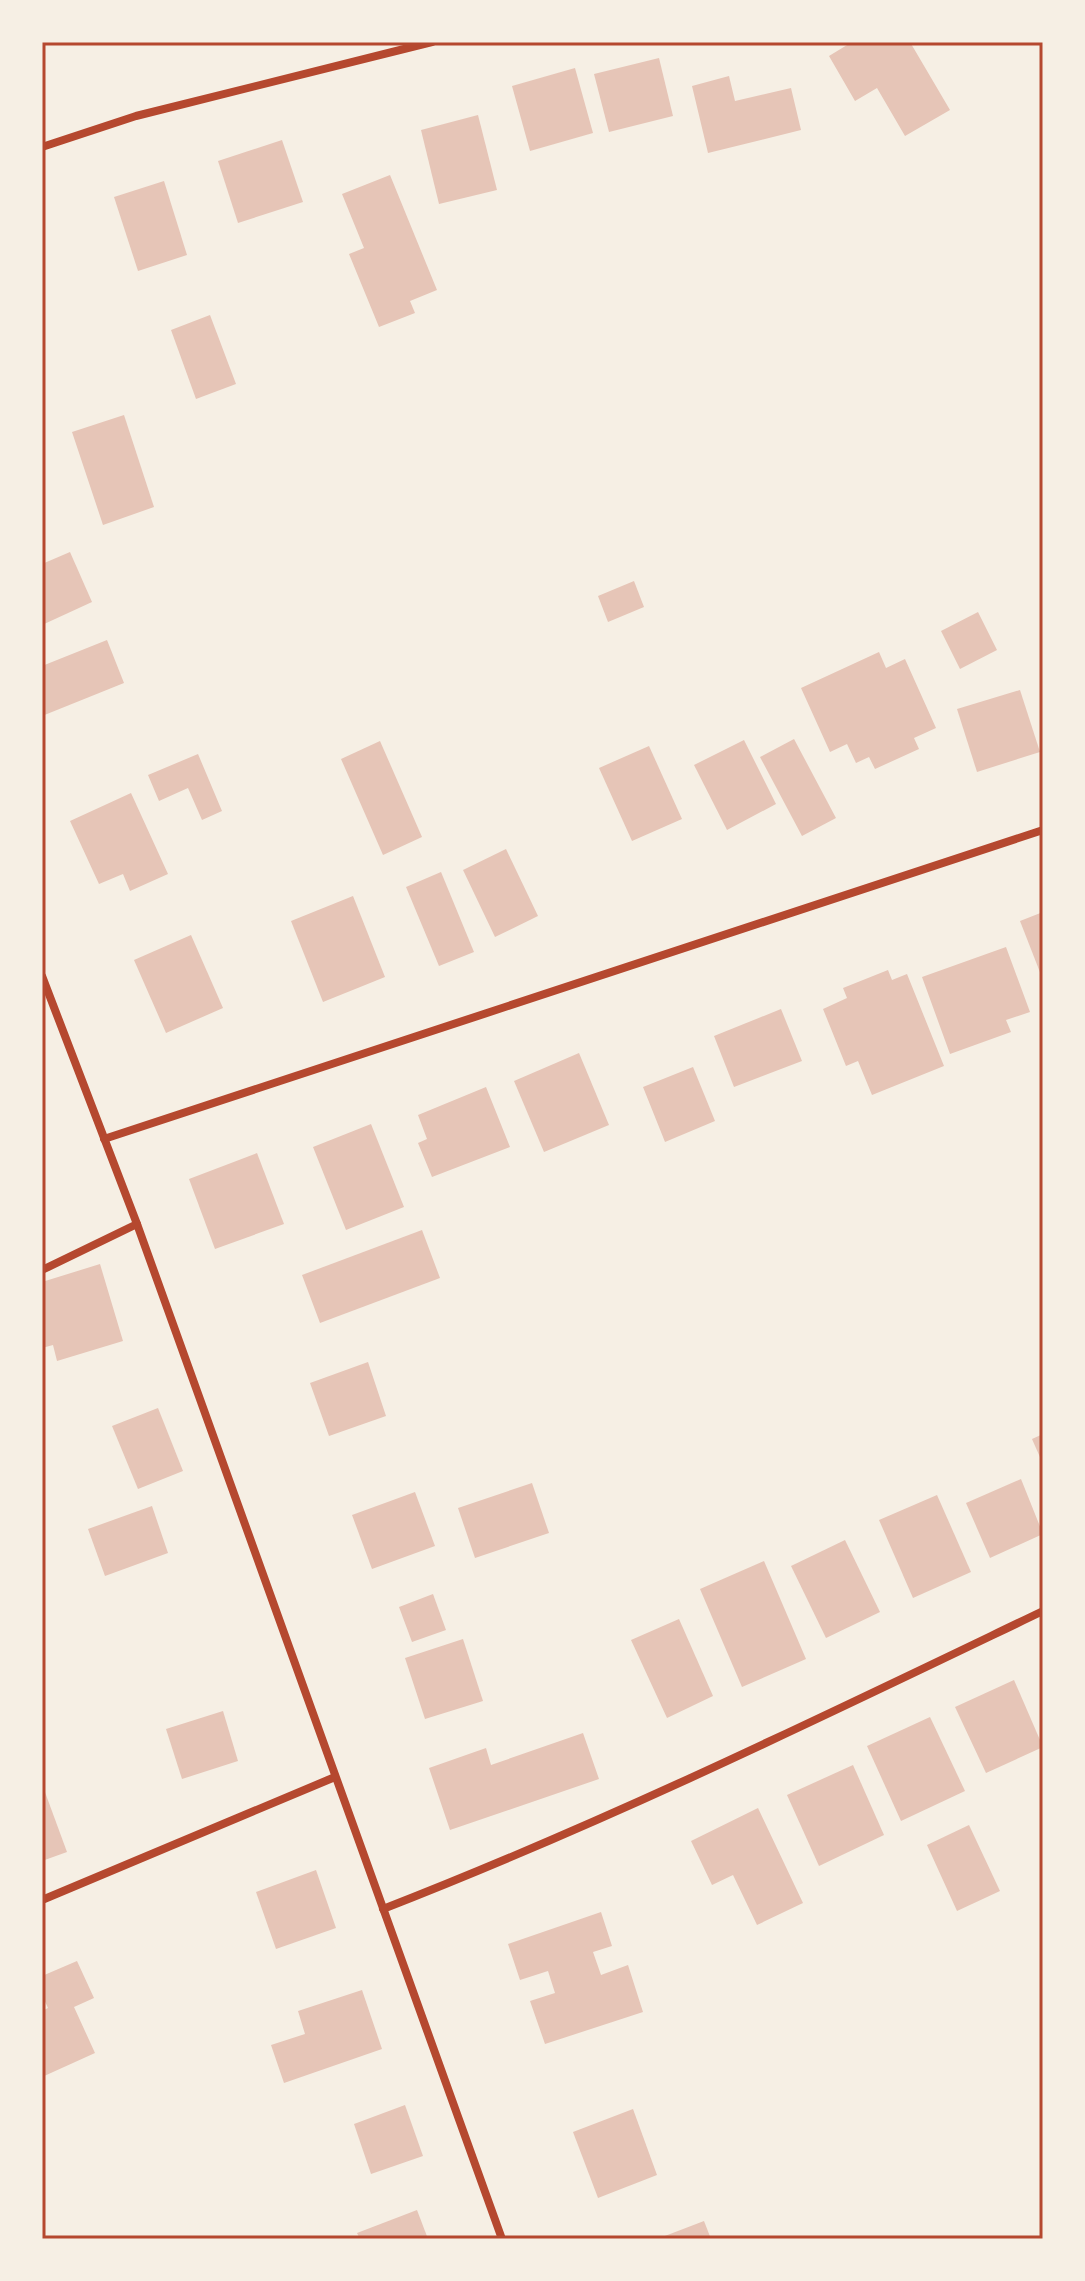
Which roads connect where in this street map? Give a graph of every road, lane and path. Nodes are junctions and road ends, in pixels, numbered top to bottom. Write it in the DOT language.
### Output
graph roads {
  1 [pos="432,42"];
  2 [pos="42,147"];
  3 [pos="1043,830"];
  4 [pos="42,976"];
  5 [pos="104,1139"];
  6 [pos="137,1224"];
  7 [pos="42,1270"];
  8 [pos="1043,1611"];
  9 [pos="335,1777"];
  10 [pos="42,1900"];
  11 [pos="383,1909"];
  12 [pos="502,2239"];
  1 -- 2 [label="street"];
  3 -- 5 [label="street"];
  4 -- 5 [label="street"];
  5 -- 6 [label="street"];
  6 -- 7 [label="street"];
  6 -- 9 [label="street"];
  8 -- 11 [label="street"];
  9 -- 10 [label="street"];
  9 -- 11 [label="street"];
  11 -- 12 [label="street"];
}
